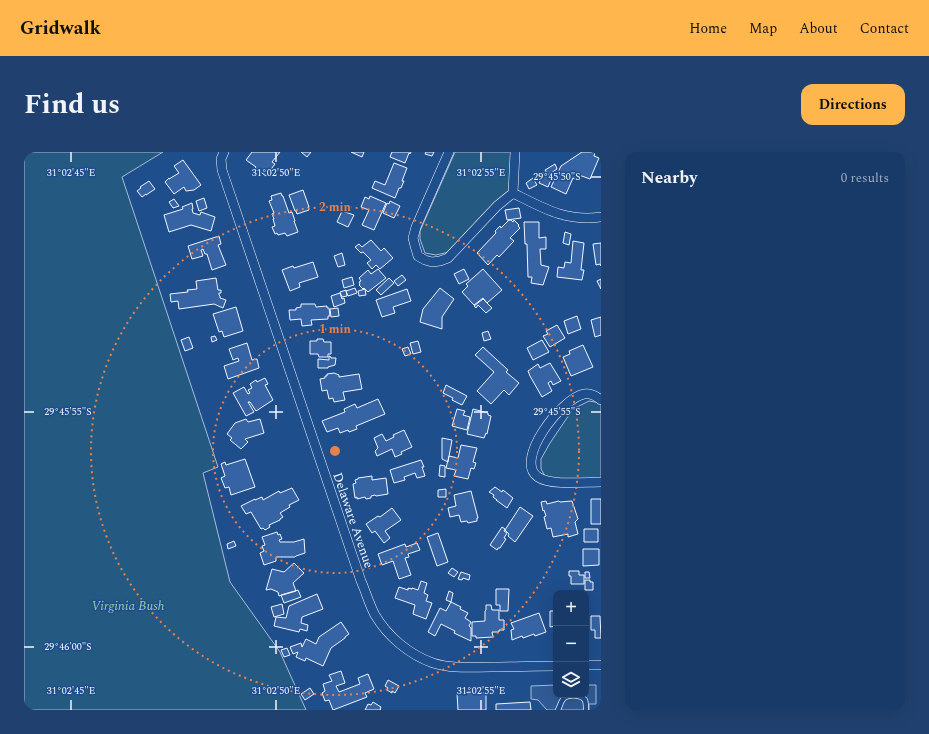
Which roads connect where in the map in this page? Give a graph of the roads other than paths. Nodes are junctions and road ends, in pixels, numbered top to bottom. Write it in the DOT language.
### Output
graph roads {
  1 [pos="224,152"];
  2 [pos="449,152"];
  3 [pos="515,152"];
  4 [pos="513,193"];
  5 [pos="601,217"];
  6 [pos="601,400"];
  7 [pos="601,482"];
  8 [pos="589,665"];
  9 [pos="601,665"];
  10 [pos="553,666"];
  11 [pos="558,710"];
  12 [pos="586,710"];
  1 -- 10 [label="street, Delaware Avenue"];
  2 -- 4 [label="street"];
  3 -- 4 [label="street"];
  4 -- 5 [label="street"];
  6 -- 7 [label="street"];
  8 -- 9 [label="street"];
  11 -- 12 [label="lane"];
}
